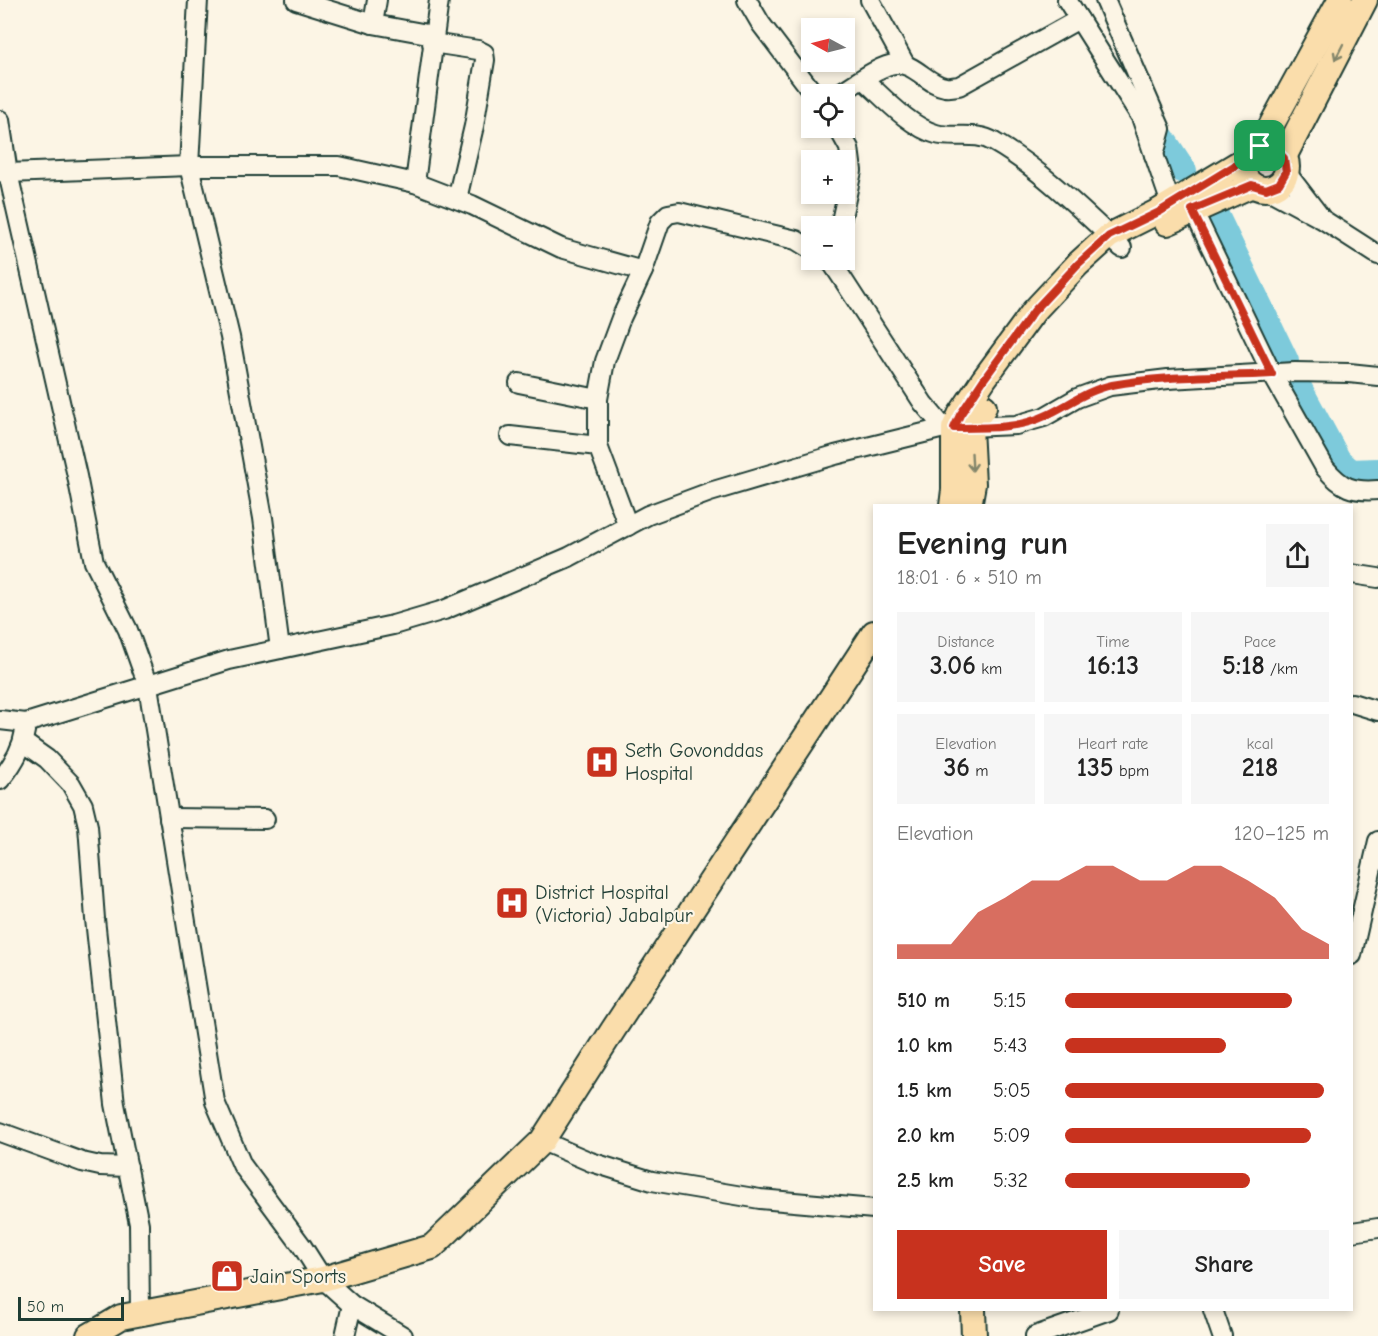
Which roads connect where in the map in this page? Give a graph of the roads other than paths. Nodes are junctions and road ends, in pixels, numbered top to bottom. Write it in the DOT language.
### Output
graph roads {
  1 [pos="198,0"];
  2 [pos="296,0"];
  3 [pos="377,0"];
  4 [pos="439,0"];
  5 [pos="747,0"];
  6 [pos="870,0"];
  7 [pos="1067,0"];
  8 [pos="1105,0"];
  9 [pos="1340,0"];
  10 [pos="1365,0"];
  11 [pos="1079,19"];
  12 [pos="373,24"];
  13 [pos="432,39"];
  14 [pos="905,64"];
  15 [pos="863,79"];
  16 [pos="806,84"];
  17 [pos="855,84"];
  18 [pos="0,120"];
  19 [pos="844,138"];
  20 [pos="1252,153"];
  21 [pos="1154,155"];
  22 [pos="1285,165"];
  23 [pos="189,166"];
  24 [pos="4,173"];
  25 [pos="415,183"];
  26 [pos="1259,187"];
  27 [pos="457,199"];
  28 [pos="1182,207"];
  29 [pos="842,216"];
  30 [pos="1322,219"];
  31 [pos="1116,242"];
  32 [pos="801,243"];
  33 [pos="1378,255"];
  34 [pos="836,270"];
  35 [pos="643,271"];
  36 [pos="1272,374"];
  37 [pos="1378,376"];
  38 [pos="519,383"];
  39 [pos="598,399"];
  40 [pos="956,428"];
  41 [pos="510,436"];
  42 [pos="598,446"];
  43 [pos="1378,490"];
  44 [pos="952,504"];
  45 [pos="969,504"];
  46 [pos="628,526"];
  47 [pos="1353,574"];
  48 [pos="1378,578"];
  49 [pos="873,635"];
  50 [pos="280,649"];
  51 [pos="148,686"];
  52 [pos="1353,703"];
  53 [pos="1378,711"];
  54 [pos="0,720"];
  55 [pos="26,723"];
  56 [pos="23,742"];
  57 [pos="0,780"];
  58 [pos="169,818"];
  59 [pos="265,819"];
  60 [pos="1377,850"];
  61 [pos="1353,951"];
  62 [pos="0,1132"];
  63 [pos="542,1141"];
  64 [pos="128,1167"];
  65 [pos="873,1209"];
  66 [pos="1378,1228"];
  67 [pos="1353,1232"];
  68 [pos="323,1279"];
  69 [pos="352,1305"];
  70 [pos="973,1311"];
  71 [pos="1106,1311"];
  72 [pos="1213,1311"];
  73 [pos="140,1313"];
  74 [pos="89,1336"];
  75 [pos="345,1336"];
  76 [pos="403,1336"];
  77 [pos="974,1336"];
  78 [pos="1035,1336"];
  79 [pos="1222,1336"];
  1 -- 23 [label="street"];
  2 -- 12 [label="street"];
  3 -- 12 [label="street"];
  4 -- 13 [label="street"];
  5 -- 16 [label="street"];
  6 -- 14 [label="street"];
  7 -- 11 [label="street"];
  8 -- 21 [label="street"];
  9 -- 20 [label="main road"];
  10 -- 22 [label="main road, one-way"];
  11 -- 14 [label="street"];
  11 -- 21 [label="street"];
  12 -- 13 [label="street"];
  13 -- 25 [label="street"];
  13 -- 27 [label="street"];
  14 -- 15 [label="street"];
  15 -- 17 [label="street"];
  15 -- 31 [label="street"];
  18 -- 24 [label="street"];
  19 -- 29 [label="street"];
  20 -- 22 [label="main road"];
  20 -- 26 [label="main road"];
  20 -- 28 [label="main road"];
  21 -- 28 [label="street"];
  22 -- 26 [label="main road"];
  22 -- 30 [label="street"];
  23 -- 24 [label="street"];
  23 -- 25 [label="street"];
  23 -- 50 [label="street"];
  24 -- 51 [label="street"];
  25 -- 27 [label="street"];
  26 -- 28 [label="main road"];
  26 -- 30 [label="street"];
  27 -- 35 [label="street"];
  28 -- 31 [label="main road"];
  28 -- 36 [label="street"];
  30 -- 33 [label="street"];
  31 -- 40 [label="main road"];
  32 -- 35 [label="street"];
  34 -- 40 [label="street"];
  35 -- 39 [label="street"];
  36 -- 37 [label="street"];
  36 -- 40 [label="street"];
  36 -- 43 [label="street"];
  38 -- 39 [label="street"];
  39 -- 42 [label="street"];
  40 -- 44 [label="main road"];
  40 -- 45 [label="main road, one-way"];
  40 -- 46 [label="street"];
  41 -- 42 [label="street"];
  42 -- 46 [label="street"];
  46 -- 50 [label="street"];
  47 -- 48 [label="street"];
  49 -- 63 [label="main road"];
  50 -- 51 [label="street"];
  51 -- 55 [label="street"];
  51 -- 58 [label="street"];
  52 -- 53 [label="street"];
  54 -- 55 [label="street"];
  55 -- 56 [label="street"];
  56 -- 57 [label="street"];
  56 -- 64 [label="street"];
  58 -- 59 [label="street"];
  58 -- 68 [label="street"];
  60 -- 61 [label="street"];
  62 -- 64 [label="street"];
  63 -- 65 [label="street"];
  63 -- 68 [label="main road"];
  64 -- 73 [label="street"];
  66 -- 67 [label="street"];
  68 -- 69 [label="street"];
  68 -- 73 [label="main road"];
  69 -- 75 [label="street"];
  69 -- 76 [label="street"];
  70 -- 77 [label="main road"];
  71 -- 78 [label="street"];
  72 -- 79 [label="street"];
  73 -- 74 [label="main road"];
}
